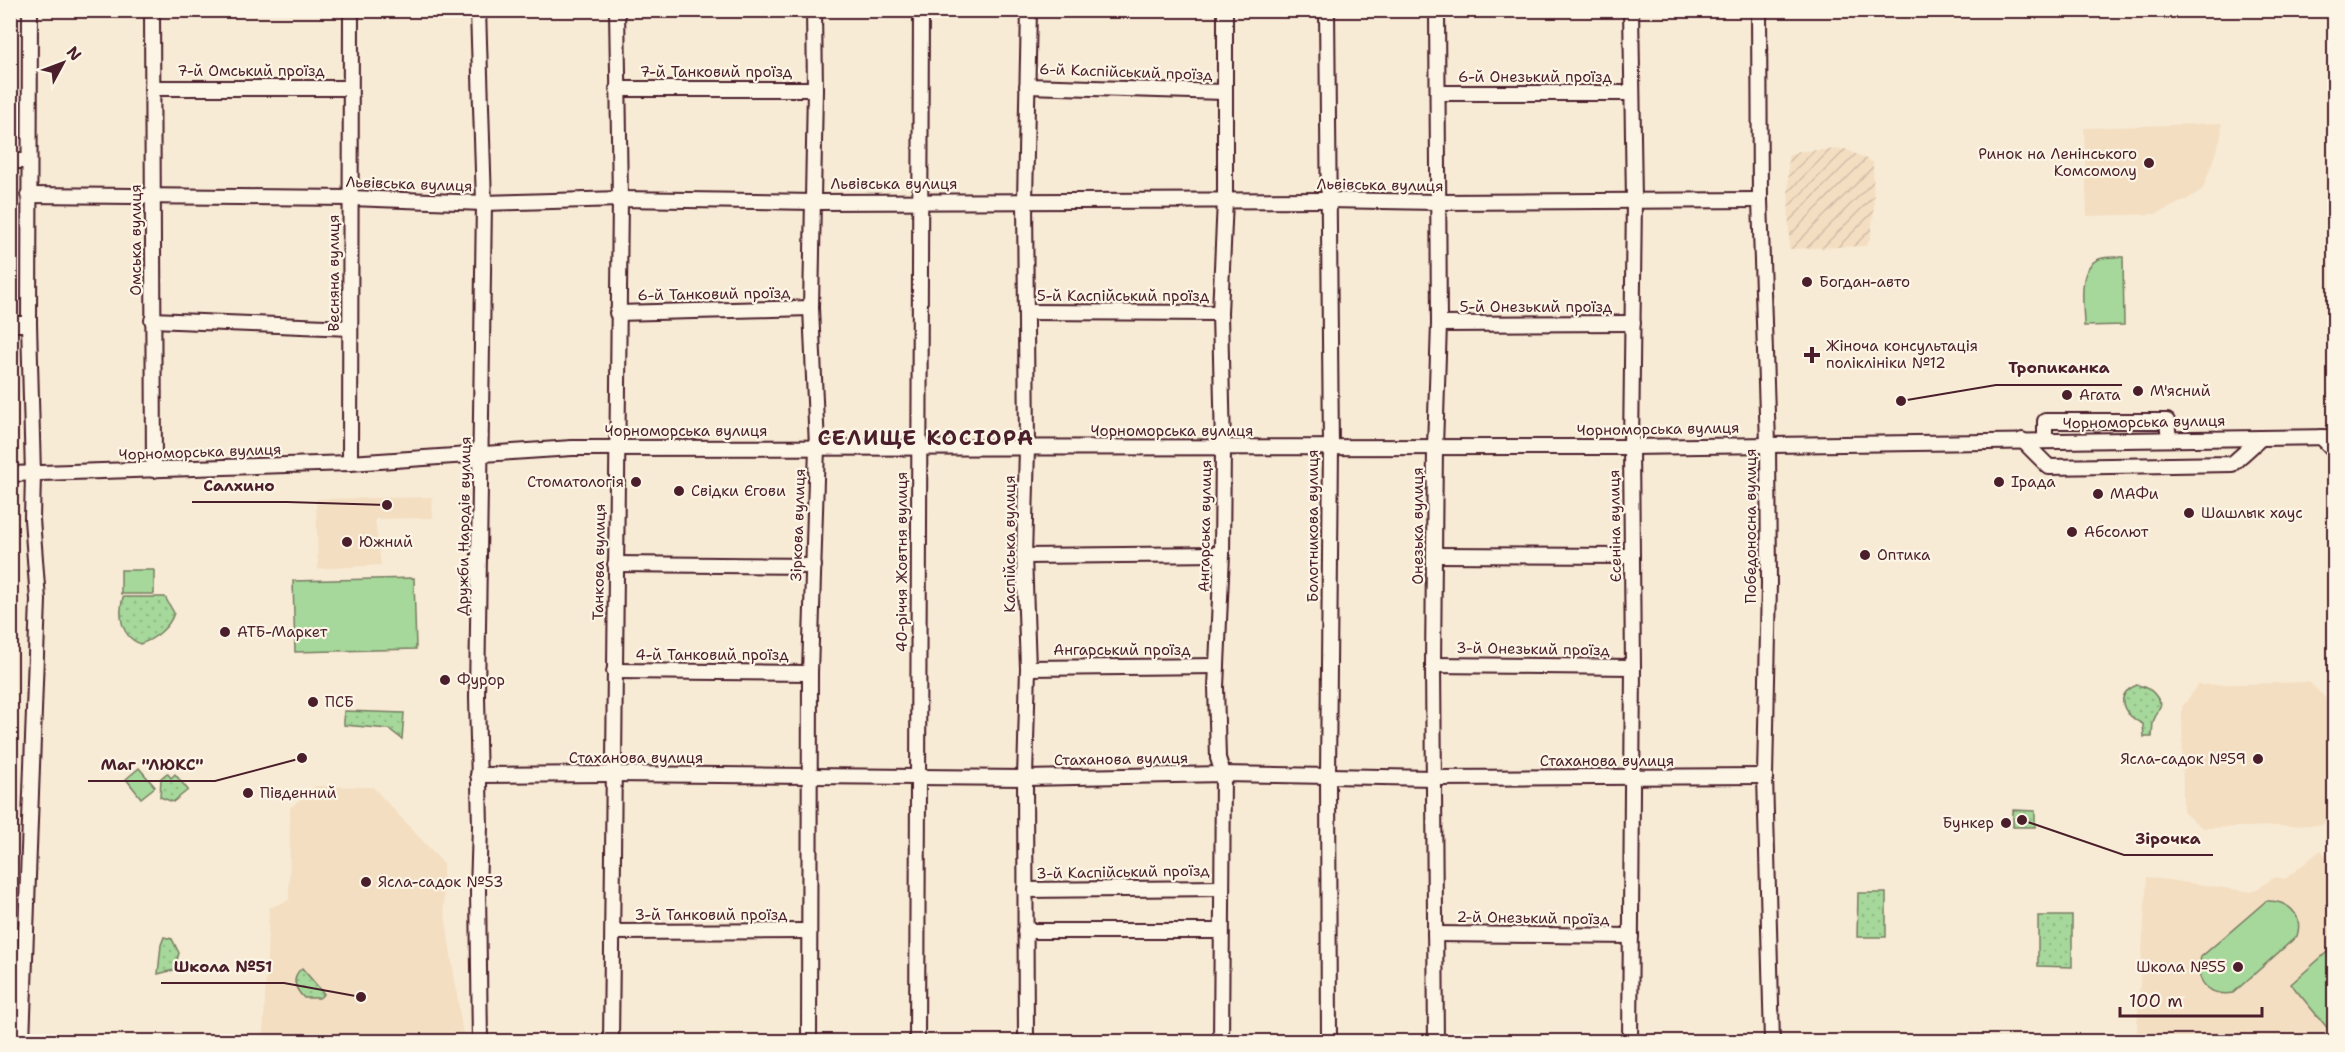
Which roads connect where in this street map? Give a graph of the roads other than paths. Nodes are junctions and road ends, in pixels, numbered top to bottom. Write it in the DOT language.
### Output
graph roads {
  1 [pos="30,10"];
  2 [pos="152,10"];
  3 [pos="351,10"];
  4 [pos="478,10"];
  5 [pos="617,10"];
  6 [pos="814,10"];
  7 [pos="921,10"];
  8 [pos="1029,10"];
  9 [pos="1225,10"];
  10 [pos="1327,10"];
  11 [pos="1437,10"];
  12 [pos="1631,10"];
  13 [pos="1760,10"];
  14 [pos="1027,86"];
  15 [pos="152,88"];
  16 [pos="350,88"];
  17 [pos="617,88"];
  18 [pos="815,89"];
  19 [pos="1224,92"];
  20 [pos="1438,93"];
  21 [pos="1632,93"];
  22 [pos="10,161"];
  23 [pos="28,161"];
  24 [pos="28,195"];
  25 [pos="152,197"];
  26 [pos="350,198"];
  27 [pos="620,199"];
  28 [pos="1025,200"];
  29 [pos="1225,200"];
  30 [pos="1327,200"];
  31 [pos="1634,200"];
  32 [pos="1760,200"];
  33 [pos="922,201"];
  34 [pos="814,202"];
  35 [pos="1437,202"];
  36 [pos="484,203"];
  37 [pos="811,309"];
  38 [pos="1026,312"];
  39 [pos="617,313"];
  40 [pos="1220,313"];
  41 [pos="153,320"];
  42 [pos="1633,323"];
  43 [pos="10,324"];
  44 [pos="29,324"];
  45 [pos="1439,324"];
  46 [pos="350,328"];
  47 [pos="2328,437"];
  48 [pos="2261,438"];
  49 [pos="2022,440"];
  50 [pos="1768,444"];
  51 [pos="817,447"];
  52 [pos="918,447"];
  53 [pos="1223,447"];
  54 [pos="1331,447"];
  55 [pos="1435,447"];
  56 [pos="1631,447"];
  57 [pos="617,448"];
  58 [pos="1027,449"];
  59 [pos="2334,450"];
  60 [pos="482,455"];
  61 [pos="350,463"];
  62 [pos="154,470"];
  63 [pos="10,474"];
  64 [pos="33,474"];
  65 [pos="1222,554"];
  66 [pos="1435,555"];
  67 [pos="1024,556"];
  68 [pos="1632,556"];
  69 [pos="615,564"];
  70 [pos="814,566"];
  71 [pos="1433,665"];
  72 [pos="1217,666"];
  73 [pos="1634,667"];
  74 [pos="1028,668"];
  75 [pos="614,671"];
  76 [pos="810,672"];
  77 [pos="613,774"];
  78 [pos="1223,774"];
  79 [pos="478,775"];
  80 [pos="1328,775"];
  81 [pos="920,776"];
  82 [pos="1765,776"];
  83 [pos="809,777"];
  84 [pos="1025,778"];
  85 [pos="1434,778"];
  86 [pos="1631,778"];
  87 [pos="1221,888"];
  88 [pos="1025,890"];
  89 [pos="808,931"];
  90 [pos="1025,931"];
  91 [pos="1221,931"];
  92 [pos="613,932"];
  93 [pos="1435,934"];
  94 [pos="1631,936"];
  95 [pos="22,1041"];
  96 [pos="480,1041"];
  97 [pos="611,1041"];
  98 [pos="809,1041"];
  99 [pos="918,1041"];
  100 [pos="1026,1041"];
  101 [pos="1221,1041"];
  102 [pos="1329,1041"];
  103 [pos="1436,1041"];
  104 [pos="1630,1041"];
  105 [pos="1772,1041"];
  1 -- 23 [label="street"];
  2 -- 15 [label="street, Омська вулиця"];
  3 -- 16 [label="street, Весняна вулиця"];
  4 -- 36 [label="street, Дружби Народів вулиця"];
  5 -- 17 [label="street, Танкова вулиця"];
  6 -- 18 [label="street, Зіркова вулиця"];
  7 -- 33 [label="street, 40-річчя Жовтня вулиця"];
  8 -- 14 [label="street, Каспійська вулиця"];
  9 -- 19 [label="street, Ангарська вулиця"];
  10 -- 30 [label="street, Болотникова вулиця"];
  11 -- 20 [label="street, Онезька вулиця"];
  12 -- 21 [label="street, Єсеніна вулиця"];
  13 -- 32 [label="street, Победоносна вулиця"];
  14 -- 19 [label="street, 6-й Каспійський проїзд"];
  14 -- 28 [label="street, Каспійська вулиця"];
  15 -- 16 [label="street, 7-й Омський проїзд"];
  15 -- 25 [label="street, Омська вулиця"];
  16 -- 26 [label="street, Весняна вулиця"];
  17 -- 18 [label="street, 7-й Танковий проїзд"];
  17 -- 27 [label="street, Танкова вулиця"];
  18 -- 34 [label="street, Зіркова вулиця"];
  19 -- 29 [label="street, Ангарська вулиця"];
  20 -- 21 [label="street, 6-й Онезький проїзд"];
  20 -- 35 [label="street, Онезька вулиця"];
  21 -- 31 [label="street, Єсеніна вулиця"];
  22 -- 23 [label="street"];
  23 -- 24 [label="street"];
  24 -- 25 [label="street, Львівська вулиця"];
  24 -- 44 [label="street"];
  25 -- 26 [label="street, Львівська вулиця"];
  25 -- 41 [label="street, Омська вулиця"];
  26 -- 36 [label="street, Львівська вулиця"];
  26 -- 46 [label="street, Весняна вулиця"];
  27 -- 34 [label="street, Львівська вулиця"];
  27 -- 36 [label="street, Львівська вулиця"];
  27 -- 39 [label="street, Танкова вулиця"];
  28 -- 29 [label="street, Львівська вулиця"];
  28 -- 33 [label="street, Львівська вулиця"];
  28 -- 38 [label="street, Каспійська вулиця"];
  29 -- 30 [label="street, Львівська вулиця"];
  29 -- 40 [label="street, Ангарська вулиця"];
  30 -- 35 [label="street, Львівська вулиця"];
  30 -- 54 [label="street, Болотникова вулиця"];
  31 -- 32 [label="street, Львівська вулиця"];
  31 -- 35 [label="street, Львівська вулиця"];
  31 -- 42 [label="street, Єсеніна вулиця"];
  32 -- 50 [label="street, Победоносна вулиця"];
  33 -- 34 [label="street, Львівська вулиця"];
  33 -- 52 [label="street, 40-річчя Жовтня вулиця"];
  34 -- 37 [label="street, Зіркова вулиця"];
  35 -- 45 [label="street, Онезька вулиця"];
  36 -- 60 [label="street, Дружби Народів вулиця"];
  37 -- 39 [label="street, 6-й Танковий проїзд"];
  37 -- 51 [label="street, Зіркова вулиця"];
  38 -- 40 [label="street, 5-й Каспійський проїзд"];
  38 -- 58 [label="street, Каспійська вулиця"];
  39 -- 57 [label="street, Танкова вулиця"];
  40 -- 53 [label="street, Ангарська вулиця"];
  41 -- 46 [label="street"];
  41 -- 62 [label="street, Омська вулиця"];
  42 -- 45 [label="street, 5-й Онезький проїзд"];
  42 -- 56 [label="street, Єсеніна вулиця"];
  43 -- 44 [label="street"];
  44 -- 64 [label="street"];
  45 -- 55 [label="street, Онезька вулиця"];
  46 -- 61 [label="street, Весняна вулиця"];
  47 -- 48 [label="street, Чорноморська вулиця"];
  47 -- 59 [label="street"];
  48 -- 49 [label="street, Чорноморська вулиця"];
  48 -- 49 [label="street"];
  49 -- 50 [label="street, Чорноморська вулиця"];
  50 -- 56 [label="street, Чорноморська вулиця"];
  50 -- 82 [label="street, Победоносна вулиця"];
  51 -- 52 [label="street, Чорноморська вулиця"];
  51 -- 57 [label="street, Чорноморська вулиця"];
  51 -- 70 [label="street, Зіркова вулиця"];
  52 -- 58 [label="street, Чорноморська вулиця"];
  52 -- 81 [label="street, 40-річчя Жовтня вулиця"];
  53 -- 54 [label="street, Чорноморська вулиця"];
  53 -- 58 [label="street, Чорноморська вулиця"];
  53 -- 65 [label="street, Ангарська вулиця"];
  54 -- 55 [label="street, Чорноморська вулиця"];
  54 -- 80 [label="street, Болотникова вулиця"];
  55 -- 56 [label="street, Чорноморська вулиця"];
  55 -- 66 [label="street, Онезька вулиця"];
  56 -- 68 [label="street, Єсеніна вулиця"];
  57 -- 60 [label="street, Чорноморська вулиця"];
  57 -- 69 [label="street, Танкова вулиця"];
  58 -- 67 [label="street, Каспійська вулиця"];
  60 -- 61 [label="street, Чорноморська вулиця"];
  60 -- 79 [label="street, Дружби Народів вулиця"];
  61 -- 62 [label="street, Чорноморська вулиця"];
  62 -- 64 [label="street, Чорноморська вулиця"];
  63 -- 64 [label="street, Чорноморська вулиця"];
  64 -- 95 [label="street"];
  65 -- 67 [label="street"];
  65 -- 72 [label="street, Ангарська вулиця"];
  66 -- 68 [label="street"];
  66 -- 71 [label="street, Онезька вулиця"];
  67 -- 74 [label="street, Каспійська вулиця"];
  68 -- 73 [label="street, Єсеніна вулиця"];
  69 -- 70 [label="street"];
  69 -- 75 [label="street, Танкова вулиця"];
  70 -- 76 [label="street, Зіркова вулиця"];
  71 -- 73 [label="street, 3-й Онезький проїзд"];
  71 -- 85 [label="street, Онезька вулиця"];
  72 -- 74 [label="street, Ангарський проїзд"];
  72 -- 78 [label="street, Ангарська вулиця"];
  73 -- 86 [label="street, Єсеніна вулиця"];
  74 -- 84 [label="street, Каспійська вулиця"];
  75 -- 76 [label="street, 4-й Танковий проїзд"];
  75 -- 77 [label="street, Танкова вулиця"];
  76 -- 83 [label="street, Зіркова вулиця"];
  77 -- 79 [label="street, Стаханова вулиця"];
  77 -- 83 [label="street, Стаханова вулиця"];
  77 -- 92 [label="street, Танкова вулиця"];
  78 -- 80 [label="street, Стаханова вулиця"];
  78 -- 84 [label="street, Стаханова вулиця"];
  78 -- 87 [label="street, Ангарська вулиця"];
  79 -- 96 [label="street, Дружби Народів вулиця"];
  80 -- 85 [label="street, Стаханова вулиця"];
  80 -- 102 [label="street, Болотникова вулиця"];
  81 -- 83 [label="street, Стаханова вулиця"];
  81 -- 84 [label="street, Стаханова вулиця"];
  81 -- 99 [label="street, 40-річчя Жовтня вулиця"];
  82 -- 86 [label="street, Стаханова вулиця"];
  82 -- 105 [label="street, Победоносна вулиця"];
  83 -- 89 [label="street, Зіркова вулиця"];
  84 -- 88 [label="street, Каспійська вулиця"];
  85 -- 86 [label="street, Стаханова вулиця"];
  85 -- 93 [label="street, Онезька вулиця"];
  86 -- 94 [label="street, Єсеніна вулиця"];
  87 -- 88 [label="street, 3-й Каспійський проїзд"];
  87 -- 91 [label="street, Ангарська вулиця"];
  88 -- 90 [label="street, Каспійська вулиця"];
  89 -- 92 [label="street, 3-й Танковий проїзд"];
  89 -- 98 [label="street, Зіркова вулиця"];
  90 -- 91 [label="street"];
  90 -- 100 [label="street, Каспійська вулиця"];
  91 -- 101 [label="street, Ангарська вулиця"];
  92 -- 97 [label="street, Танкова вулиця"];
  93 -- 94 [label="street, 2-й Онезький проїзд"];
  93 -- 103 [label="street, Онезька вулиця"];
  94 -- 104 [label="street, Єсеніна вулиця"];
}
